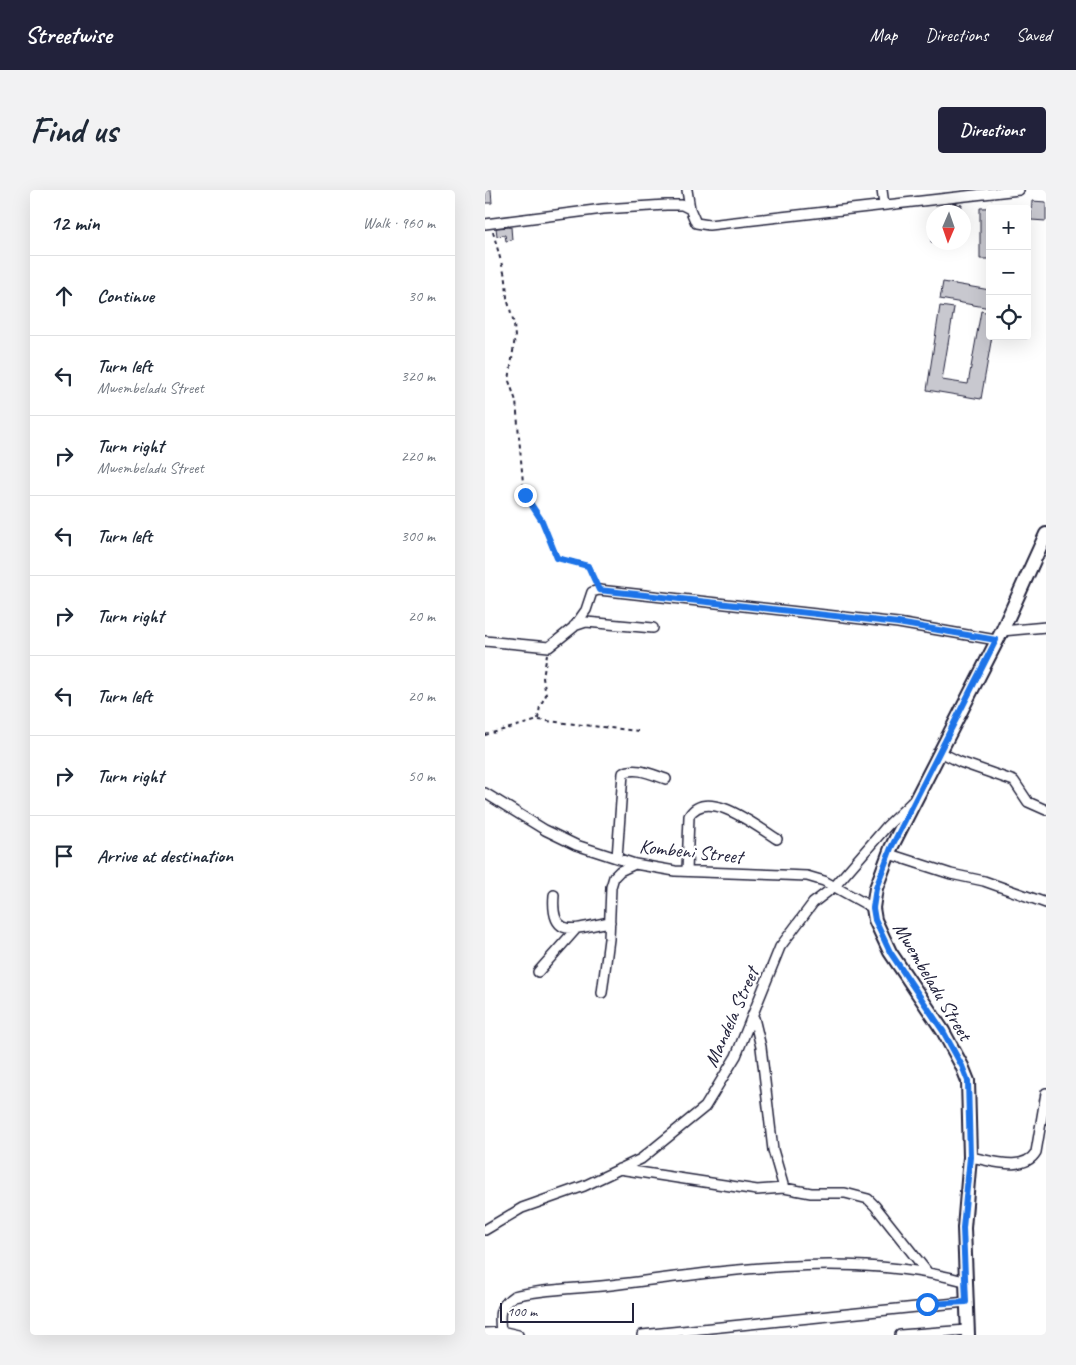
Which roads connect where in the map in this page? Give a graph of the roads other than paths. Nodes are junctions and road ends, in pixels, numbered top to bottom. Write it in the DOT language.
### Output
graph roads {
  1 [pos="687,190"];
  2 [pos="882,190"];
  3 [pos="1019,190"];
  4 [pos="884,206"];
  5 [pos="690,209"];
  6 [pos="487,223"];
  7 [pos="1046,534"];
  8 [pos="574,626"];
  9 [pos="1046,627"];
  10 [pos="653,628"];
  11 [pos="999,635"];
  12 [pos="485,641"];
  13 [pos="940,752"];
  14 [pos="666,778"];
  15 [pos="485,793"];
  16 [pos="916,798"];
  17 [pos="1046,810"];
  18 [pos="777,840"];
  19 [pos="889,854"];
  20 [pos="617,858"];
  21 [pos="635,864"];
  22 [pos="687,871"];
  23 [pos="835,886"];
  24 [pos="554,895"];
  25 [pos="1046,903"];
  26 [pos="873,908"];
  27 [pos="611,922"];
  28 [pos="576,929"];
  29 [pos="538,972"];
  30 [pos="602,993"];
  31 [pos="753,1018"];
  32 [pos="1046,1093"];
  33 [pos="970,1157"];
  34 [pos="619,1169"];
  35 [pos="784,1188"];
  36 [pos="485,1230"];
  37 [pos="928,1272"];
  38 [pos="964,1281"];
  39 [pos="966,1302"];
  40 [pos="501,1332"];
  41 [pos="967,1332"];
  42 [pos="485,1333"];
  43 [pos="518,1335"];
  44 [pos="643,1335"];
  45 [pos="900,1335"];
  1 -- 5 [label="street"];
  2 -- 4 [label="street"];
  3 -- 4 [label="street"];
  4 -- 5 [label="street"];
  5 -- 6 [label="street"];
  7 -- 11 [label="street, Mwembeladu Street"];
  8 -- 10 [label="street"];
  8 -- 11 [label="street"];
  8 -- 12 [label="street"];
  9 -- 11 [label="street"];
  11 -- 13 [label="street, Mwembeladu Street"];
  13 -- 16 [label="street, Mwembeladu Street"];
  13 -- 17 [label="street"];
  14 -- 20 [label="street"];
  15 -- 20 [label="street, Kombeni Street"];
  16 -- 19 [label="street, Mwembeladu Street"];
  16 -- 23 [label="street, Mandela Street"];
  18 -- 22 [label="street"];
  19 -- 25 [label="street"];
  19 -- 26 [label="street, Mwembeladu Street"];
  20 -- 21 [label="street, Kombeni Street"];
  21 -- 22 [label="street, Kombeni Street"];
  21 -- 27 [label="street"];
  22 -- 23 [label="street, Kombeni Street"];
  23 -- 26 [label="street, Kombeni Street"];
  23 -- 31 [label="street, Mandela Street"];
  24 -- 28 [label="street"];
  26 -- 33 [label="street, Mwembeladu Street"];
  27 -- 28 [label="street"];
  27 -- 30 [label="street"];
  28 -- 29 [label="street"];
  31 -- 34 [label="street, Mandela Street"];
  31 -- 35 [label="street"];
  32 -- 33 [label="street"];
  33 -- 38 [label="street, Mwembeladu Street"];
  34 -- 35 [label="street"];
  34 -- 36 [label="street, Mandela Street"];
  35 -- 37 [label="street"];
  37 -- 38 [label="street"];
  37 -- 40 [label="street"];
  38 -- 39 [label="street, Mwembeladu Street"];
  39 -- 41 [label="street, Mwembeladu Street"];
  39 -- 44 [label="street"];
  40 -- 42 [label="street"];
  40 -- 43 [label="street"];
  41 -- 45 [label="street"];
}
